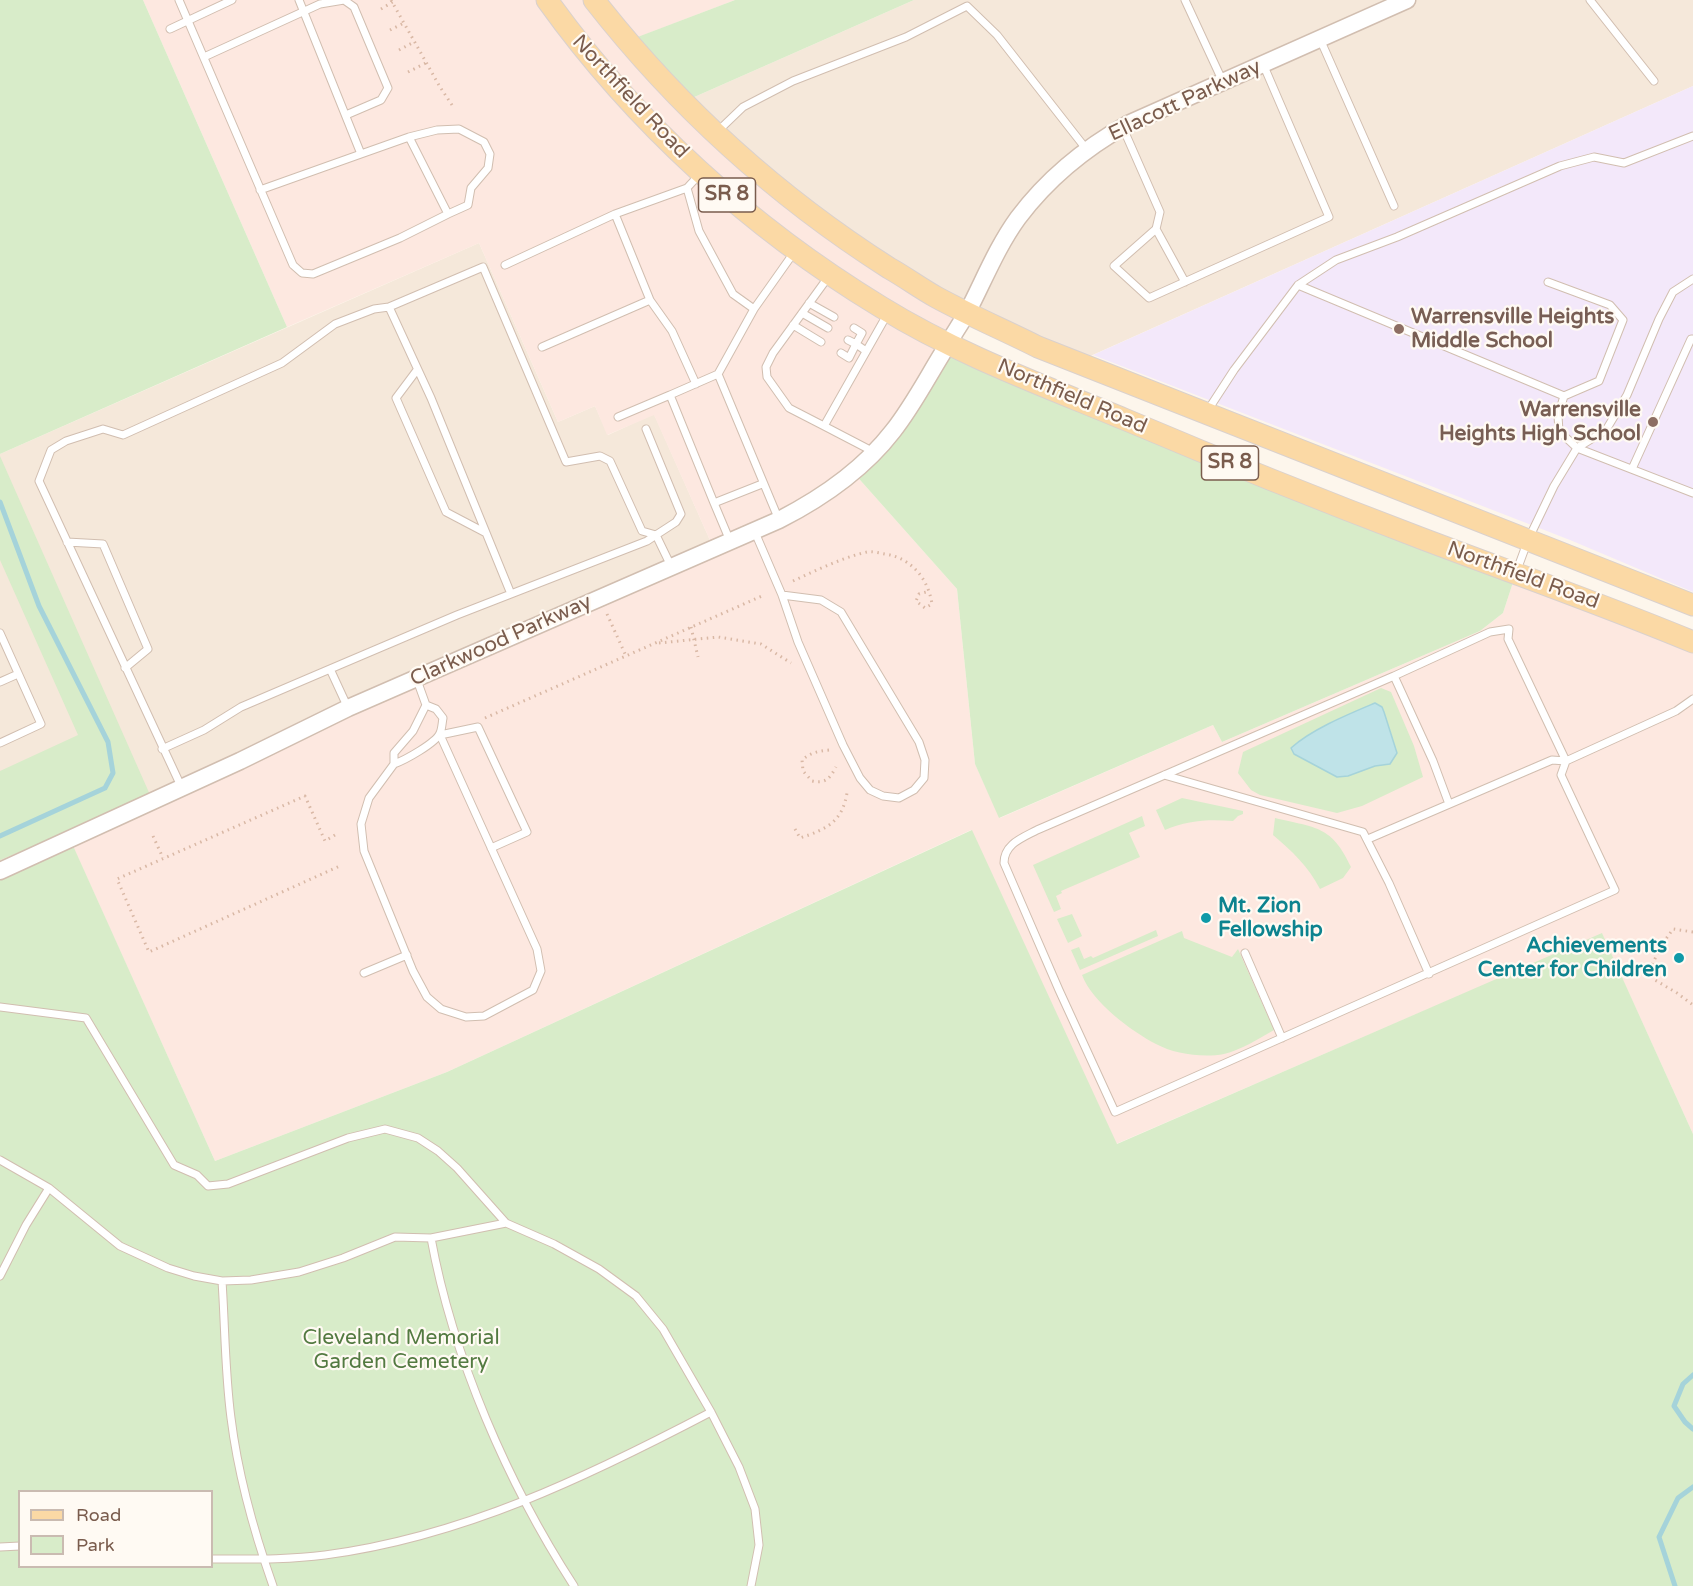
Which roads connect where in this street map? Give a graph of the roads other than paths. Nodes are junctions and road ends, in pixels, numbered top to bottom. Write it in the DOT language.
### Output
graph roads {
  1 [pos="179,0"];
  2 [pos="232,0"];
  3 [pos="299,0"];
  4 [pos="547,0"];
  5 [pos="594,0"];
  6 [pos="1185,0"];
  7 [pos="1407,0"];
  8 [pos="1590,0"];
  9 [pos="223,2"];
  10 [pos="303,11"];
  11 [pos="189,21"];
  12 [pos="170,29"];
  13 [pos="1320,39"];
  14 [pos="204,57"];
  15 [pos="1263,64"];
  16 [pos="1654,81"];
  17 [pos="1223,82"];
  18 [pos="346,115"];
  19 [pos="1123,127"];
  20 [pos="716,134"];
  21 [pos="1693,136"];
  22 [pos="409,137"];
  23 [pos="1087,150"];
  24 [pos="361,154"];
  25 [pos="701,172"];
  26 [pos="687,188"];
  27 [pos="260,190"];
  28 [pos="1394,206"];
  29 [pos="448,214"];
  30 [pos="615,214"];
  31 [pos="1156,229"];
  32 [pos="796,249"];
  33 [pos="505,265"];
  34 [pos="831,274"];
  35 [pos="1693,279"];
  36 [pos="1185,282"];
  37 [pos="1548,282"];
  38 [pos="1298,285"];
  39 [pos="650,300"];
  40 [pos="809,303"];
  41 [pos="389,307"];
  42 [pos="754,309"];
  43 [pos="888,311"];
  44 [pos="802,313"];
  45 [pos="967,313"];
  46 [pos="834,317"];
  47 [pos="793,325"];
  48 [pos="828,328"];
  49 [pos="854,328"];
  50 [pos="1693,339"];
  51 [pos="848,340"];
  52 [pos="821,342"];
  53 [pos="948,343"];
  54 [pos="856,344"];
  55 [pos="542,347"];
  56 [pos="866,351"];
  57 [pos="841,353"];
  58 [pos="417,370"];
  59 [pos="718,374"];
  60 [pos="696,384"];
  61 [pos="670,395"];
  62 [pos="1564,396"];
  63 [pos="1206,414"];
  64 [pos="618,417"];
  65 [pos="824,426"];
  66 [pos="646,429"];
  67 [pos="1577,448"];
  68 [pos="874,452"];
  69 [pos="1632,469"];
  70 [pos="762,484"];
  71 [pos="1693,493"];
  72 [pos="714,503"];
  73 [pos="779,520"];
  74 [pos="754,530"];
  75 [pos="486,533"];
  76 [pos="656,535"];
  77 [pos="730,540"];
  78 [pos="1528,540"];
  79 [pos="67,542"];
  80 [pos="671,566"];
  81 [pos="1516,573"];
  82 [pos="511,594"];
  83 [pos="782,595"];
  84 [pos="1693,604"];
  85 [pos="0,633"];
  86 [pos="1693,642"];
  87 [pos="125,668"];
  88 [pos="330,669"];
  89 [pos="18,674"];
  90 [pos="1394,676"];
  91 [pos="416,678"];
  92 [pos="0,682"];
  93 [pos="1693,699"];
  94 [pos="426,705"];
  95 [pos="348,708"];
  96 [pos="440,735"];
  97 [pos="0,742"];
  98 [pos="162,749"];
  99 [pos="1566,761"];
  100 [pos="394,764"];
  101 [pos="1163,775"];
  102 [pos="182,788"];
  103 [pos="1449,804"];
  104 [pos="1368,839"];
  105 [pos="491,848"];
  106 [pos="0,872"];
  107 [pos="1245,953"];
  108 [pos="407,955"];
  109 [pos="364,973"];
  110 [pos="1429,974"];
  111 [pos="0,1007"];
  112 [pos="1282,1038"];
  113 [pos="0,1160"];
  114 [pos="49,1188"];
  115 [pos="506,1223"];
  116 [pos="431,1238"];
  117 [pos="0,1276"];
  118 [pos="222,1281"];
  119 [pos="711,1412"];
  120 [pos="526,1501"];
  121 [pos="18,1546"];
  122 [pos="0,1547"];
  123 [pos="213,1558"];
  124 [pos="263,1559"];
  125 [pos="273,1586"];
  126 [pos="574,1586"];
  127 [pos="751,1586"];
  1 -- 11 [label="lane"];
  2 -- 9 [label="lane"];
  3 -- 10 [label="lane"];
  4 -- 25 [label="main road, Northfield Road / SR 8"];
  5 -- 20 [label="main road, Northfield Road / SR 8"];
  6 -- 17 [label="lane"];
  7 -- 13 [label="street, Ellacott Parkway"];
  8 -- 16 [label="lane"];
  9 -- 11 [label="lane"];
  10 -- 14 [label="lane"];
  10 -- 18 [label="lane"];
  10 -- 18 [label="lane"];
  11 -- 12 [label="lane"];
  11 -- 14 [label="lane"];
  13 -- 15 [label="street, Ellacott Parkway"];
  13 -- 28 [label="lane"];
  14 -- 27 [label="lane"];
  15 -- 17 [label="street, Ellacott Parkway"];
  15 -- 36 [label="lane"];
  17 -- 19 [label="street, Ellacott Parkway"];
  18 -- 24 [label="lane"];
  19 -- 23 [label="street, Ellacott Parkway"];
  19 -- 31 [label="lane"];
  20 -- 23 [label="lane"];
  20 -- 45 [label="main road, Northfield Road / SR 8"];
  21 -- 38 [label="lane"];
  22 -- 24 [label="lane"];
  22 -- 29 [label="lane"];
  22 -- 29 [label="lane"];
  23 -- 45 [label="street, Ellacott Parkway"];
  24 -- 27 [label="lane"];
  25 -- 26 [label="lane"];
  25 -- 32 [label="main road, Northfield Road / SR 8"];
  26 -- 30 [label="lane"];
  26 -- 42 [label="lane"];
  27 -- 29 [label="lane"];
  30 -- 33 [label="lane"];
  30 -- 39 [label="lane"];
  31 -- 36 [label="lane"];
  31 -- 36 [label="lane"];
  32 -- 34 [label="main road, Northfield Road / SR 8"];
  32 -- 42 [label="lane"];
  34 -- 40 [label="lane"];
  34 -- 43 [label="main road, Northfield Road / SR 8"];
  35 -- 67 [label="lane"];
  37 -- 62 [label="lane"];
  38 -- 62 [label="lane"];
  38 -- 63 [label="lane"];
  39 -- 55 [label="lane"];
  39 -- 60 [label="lane"];
  40 -- 44 [label="lane"];
  40 -- 46 [label="lane"];
  41 -- 58 [label="lane"];
  41 -- 76 [label="lane"];
  41 -- 79 [label="lane"];
  42 -- 59 [label="lane"];
  43 -- 53 [label="main road, Northfield Road / SR 8"];
  43 -- 56 [label="lane"];
  44 -- 47 [label="lane"];
  44 -- 48 [label="lane"];
  45 -- 53 [label="street, Ellacott Parkway"];
  45 -- 63 [label="main road, Northfield Road / SR 8"];
  47 -- 52 [label="lane"];
  47 -- 65 [label="lane"];
  49 -- 54 [label="lane"];
  50 -- 69 [label="lane"];
  51 -- 54 [label="lane"];
  53 -- 68 [label="street, Clarkwood Parkway"];
  53 -- 81 [label="main road, Northfield Road / SR 8"];
  54 -- 56 [label="lane"];
  54 -- 57 [label="lane"];
  56 -- 65 [label="lane"];
  58 -- 75 [label="lane"];
  58 -- 75 [label="lane"];
  59 -- 60 [label="lane"];
  59 -- 70 [label="lane"];
  60 -- 61 [label="lane"];
  61 -- 64 [label="lane"];
  61 -- 72 [label="lane"];
  62 -- 67 [label="lane"];
  63 -- 78 [label="main road, Northfield Road / SR 8"];
  65 -- 68 [label="lane"];
  66 -- 76 [label="lane"];
  67 -- 69 [label="lane"];
  67 -- 78 [label="lane"];
  68 -- 73 [label="street, Clarkwood Parkway"];
  69 -- 71 [label="lane"];
  70 -- 72 [label="lane"];
  70 -- 73 [label="lane"];
  72 -- 77 [label="lane"];
  73 -- 74 [label="street, Clarkwood Parkway"];
  74 -- 77 [label="street, Clarkwood Parkway"];
  74 -- 83 [label="lane"];
  75 -- 82 [label="lane"];
  76 -- 80 [label="lane"];
  76 -- 82 [label="lane"];
  77 -- 80 [label="street, Clarkwood Parkway"];
  78 -- 81 [label="lane"];
  78 -- 84 [label="main road, Northfield Road / SR 8"];
  79 -- 87 [label="lane"];
  79 -- 87 [label="lane"];
  80 -- 91 [label="street, Clarkwood Parkway"];
  81 -- 86 [label="main road, Northfield Road / SR 8"];
  82 -- 88 [label="lane"];
  83 -- 83 [label="lane"];
  85 -- 89 [label="lane"];
  87 -- 98 [label="lane"];
  88 -- 95 [label="lane"];
  88 -- 98 [label="lane"];
  89 -- 92 [label="lane"];
  89 -- 97 [label="lane"];
  90 -- 99 [label="lane"];
  90 -- 101 [label="lane"];
  90 -- 103 [label="lane"];
  91 -- 94 [label="lane"];
  91 -- 95 [label="street, Clarkwood Parkway"];
  93 -- 99 [label="lane"];
  94 -- 96 [label="lane"];
  94 -- 100 [label="lane"];
  95 -- 102 [label="street, Clarkwood Parkway"];
  96 -- 100 [label="lane"];
  96 -- 105 [label="lane"];
  96 -- 105 [label="lane"];
  98 -- 102 [label="lane"];
  99 -- 103 [label="lane"];
  99 -- 110 [label="lane"];
  100 -- 108 [label="lane"];
  101 -- 104 [label="lane"];
  101 -- 112 [label="lane"];
  102 -- 106 [label="street, Clarkwood Parkway"];
  103 -- 104 [label="lane"];
  104 -- 110 [label="lane"];
  105 -- 108 [label="lane"];
  107 -- 112 [label="lane"];
  108 -- 109 [label="lane"];
  110 -- 112 [label="lane"];
  111 -- 115 [label="lane"];
  113 -- 114 [label="lane"];
  114 -- 117 [label="lane"];
  114 -- 118 [label="lane"];
  115 -- 116 [label="lane"];
  115 -- 119 [label="lane"];
  116 -- 118 [label="lane"];
  116 -- 120 [label="lane"];
  118 -- 124 [label="lane"];
  119 -- 120 [label="lane"];
  119 -- 127 [label="lane"];
  120 -- 124 [label="lane"];
  120 -- 126 [label="lane"];
  121 -- 122 [label="lane"];
  123 -- 124 [label="lane"];
  124 -- 125 [label="lane"];
}
